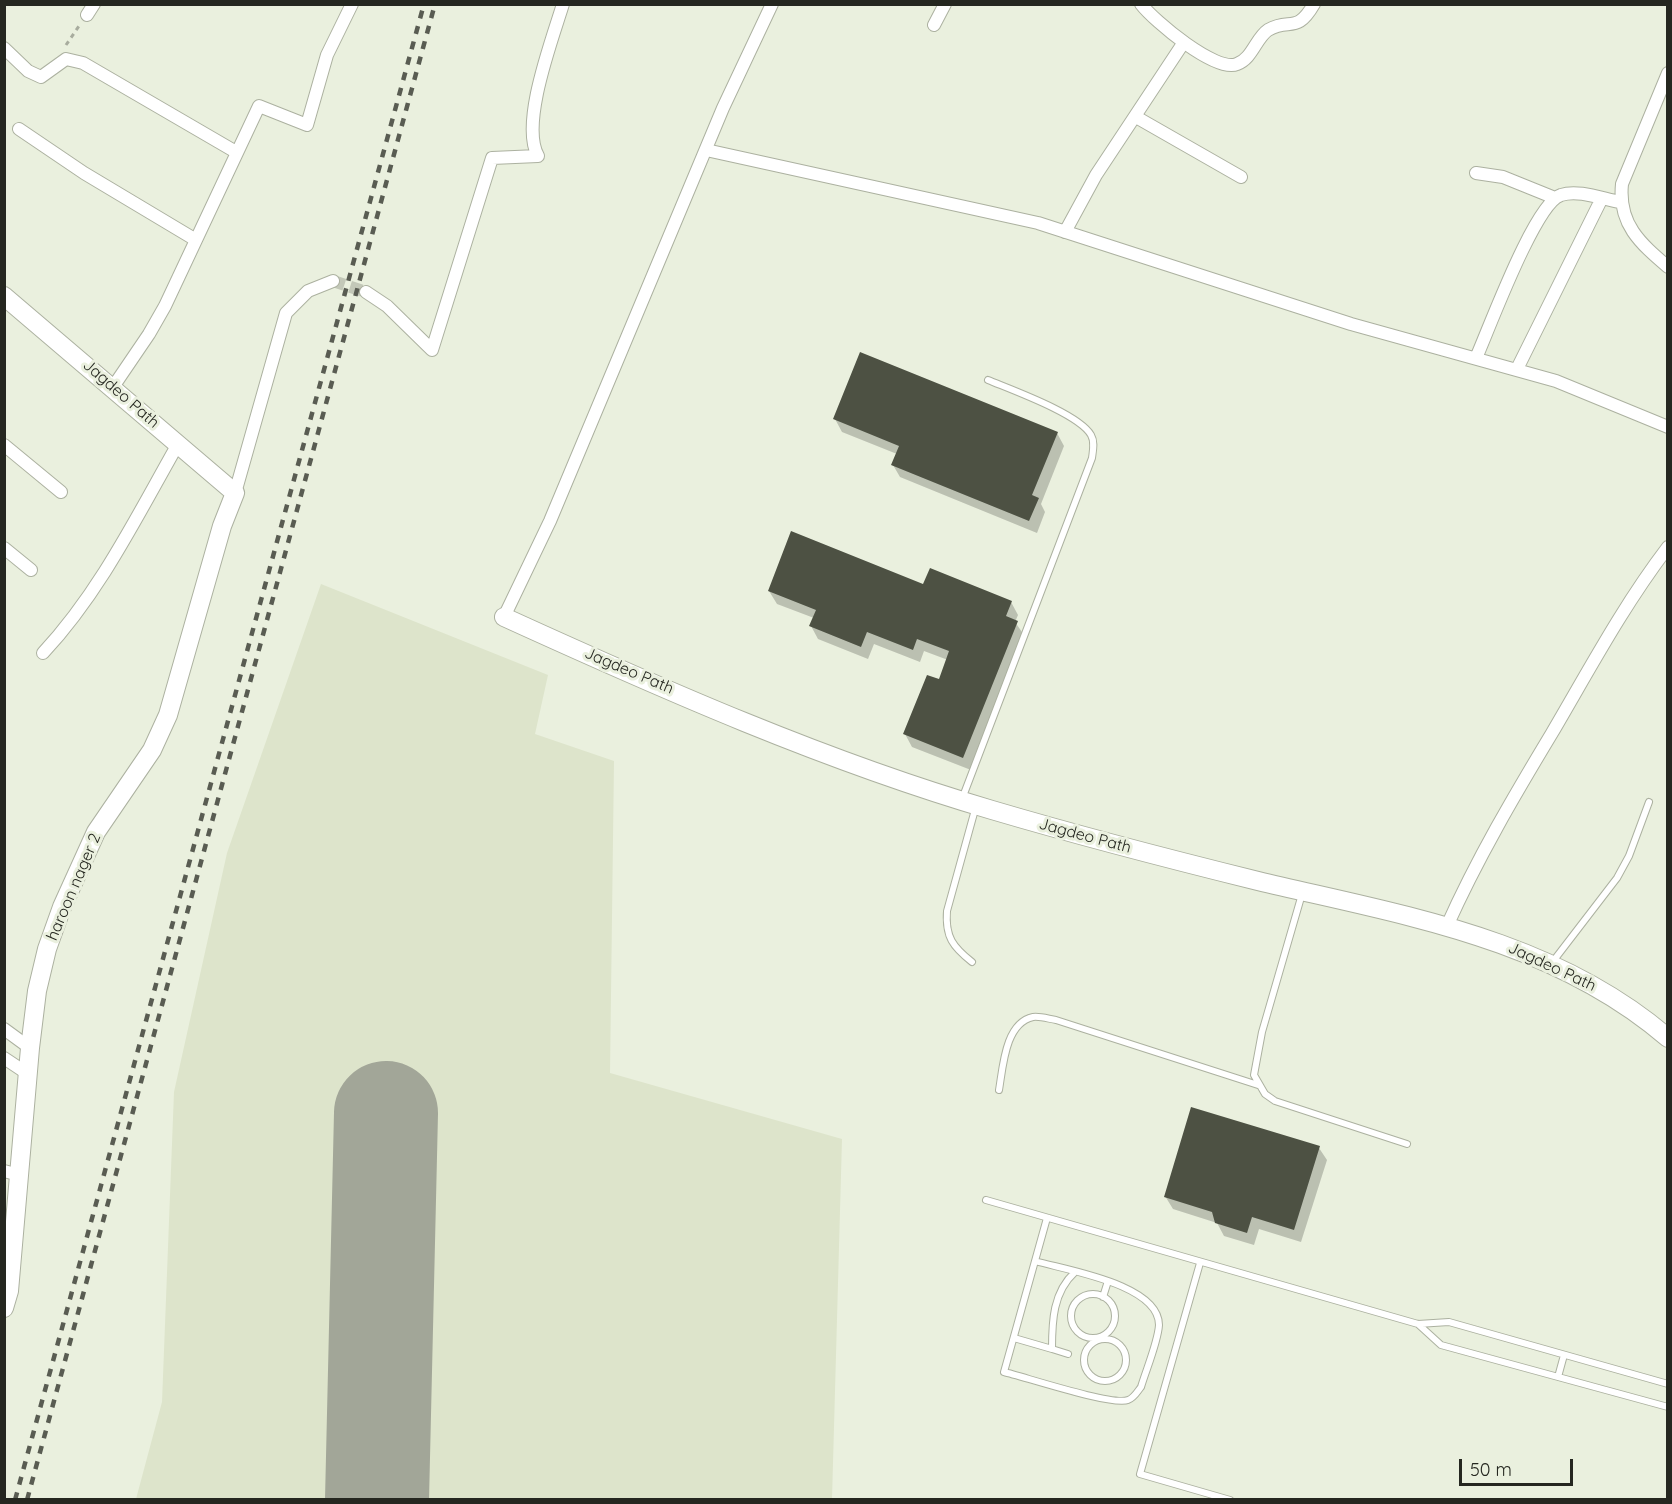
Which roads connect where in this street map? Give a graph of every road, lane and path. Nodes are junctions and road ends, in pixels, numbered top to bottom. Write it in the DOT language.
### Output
graph roads {
  1 [pos="352,4"];
  2 [pos="563,4"];
  3 [pos="772,4"];
  4 [pos="945,4"];
  5 [pos="1141,4"];
  6 [pos="1314,4"];
  7 [pos="91,10"];
  8 [pos="934,25"];
  9 [pos="1184,42"];
  10 [pos="4,48"];
  11 [pos="60,62"];
  12 [pos="1668,73"];
  13 [pos="1136,117"];
  14 [pos="19,129"];
  15 [pos="706,150"];
  16 [pos="236,152"];
  17 [pos="1476,173"];
  18 [pos="1240,177"];
  19 [pos="1555,198"];
  20 [pos="1602,198"];
  21 [pos="1620,202"];
  22 [pos="1065,232"];
  23 [pos="196,240"];
  24 [pos="1668,267"];
  25 [pos="333,281"];
  26 [pos="366,292"];
  27 [pos="4,296"];
  28 [pos="1476,358"];
  29 [pos="1517,369"];
  30 [pos="988,380"];
  31 [pos="113,387"];
  32 [pos="1668,427"];
  33 [pos="178,444"];
  34 [pos="4,445"];
  35 [pos="61,492"];
  36 [pos="235,493"];
  37 [pos="1668,547"];
  38 [pos="4,548"];
  39 [pos="31,570"];
  40 [pos="504,616"];
  41 [pos="43,653"];
  42 [pos="1649,802"];
  43 [pos="969,803"];
  44 [pos="1303,891"];
  45 [pos="1447,926"];
  46 [pos="972,962"];
  47 [pos="1551,964"];
  48 [pos="4,1029"];
  49 [pos="1668,1038"];
  50 [pos="30,1048"];
  51 [pos="4,1058"];
  52 [pos="28,1074"];
  53 [pos="1258,1085"];
  54 [pos="999,1090"];
  55 [pos="1407,1144"];
  56 [pos="12,1173"];
  57 [pos="987,1200"];
  58 [pos="1047,1218"];
  59 [pos="1035,1261"];
  60 [pos="1200,1263"];
  61 [pos="8,1268"];
  62 [pos="1075,1272"];
  63 [pos="1108,1281"];
  64 [pos="1103,1297"];
  65 [pos="4,1308"];
  66 [pos="1418,1324"];
  67 [pos="1014,1338"];
  68 [pos="1100,1339"];
  69 [pos="1052,1349"];
  70 [pos="1068,1353"];
  71 [pos="1564,1355"];
  72 [pos="1558,1377"];
  73 [pos="1668,1384"];
  74 [pos="1668,1407"];
  75 [pos="1230,1500"];
  1 -- 16 [label="street"];
  2 -- 26 [label="street"];
  3 -- 15 [label="street"];
  4 -- 8 [label="street"];
  5 -- 9 [label="street"];
  6 -- 9 [label="street"];
  7 -- 11 [label="path"];
  9 -- 13 [label="street"];
  10 -- 11 [label="street"];
  11 -- 16 [label="street"];
  12 -- 21 [label="street"];
  13 -- 18 [label="street"];
  13 -- 22 [label="street"];
  14 -- 23 [label="street"];
  15 -- 22 [label="street"];
  15 -- 40 [label="street"];
  16 -- 23 [label="street"];
  17 -- 19 [label="street"];
  19 -- 20 [label="street"];
  19 -- 28 [label="street"];
  20 -- 21 [label="street"];
  20 -- 29 [label="street"];
  21 -- 24 [label="street"];
  22 -- 28 [label="street"];
  23 -- 31 [label="street"];
  25 -- 36 [label="street"];
  27 -- 31 [label="main road, Jagdeo Path"];
  28 -- 29 [label="street"];
  29 -- 32 [label="street"];
  30 -- 43 [label="lane"];
  31 -- 33 [label="main road, Jagdeo Path"];
  33 -- 36 [label="main road, Jagdeo Path"];
  33 -- 41 [label="street"];
  34 -- 35 [label="street"];
  36 -- 50 [label="main road, haroon nager 2"];
  37 -- 45 [label="street"];
  38 -- 39 [label="street"];
  40 -- 43 [label="main road, Jagdeo Path"];
  42 -- 47 [label="lane"];
  43 -- 44 [label="main road, Jagdeo Path"];
  43 -- 46 [label="lane"];
  44 -- 45 [label="main road, Jagdeo Path"];
  44 -- 53 [label="lane"];
  45 -- 47 [label="main road, Jagdeo Path"];
  47 -- 49 [label="main road, Jagdeo Path"];
  48 -- 50 [label="street"];
  50 -- 52 [label="main road, haroon nager 2"];
  51 -- 52 [label="street"];
  52 -- 56 [label="main road, haroon nager 2"];
  53 -- 54 [label="lane"];
  53 -- 55 [label="lane"];
  56 -- 61 [label="main road, haroon nager 2"];
  57 -- 58 [label="lane"];
  58 -- 59 [label="lane"];
  58 -- 60 [label="lane"];
  59 -- 62 [label="lane"];
  59 -- 67 [label="lane"];
  60 -- 66 [label="lane"];
  60 -- 75 [label="lane"];
  61 -- 65 [label="main road, haroon nager 2"];
  62 -- 63 [label="lane"];
  62 -- 69 [label="lane"];
  63 -- 64 [label="lane"];
  63 -- 67 [label="lane"];
  64 -- 68 [label="lane"];
  64 -- 68 [label="lane"];
  66 -- 71 [label="lane"];
  66 -- 72 [label="lane"];
  67 -- 69 [label="lane"];
  68 -- 68 [label="lane"];
  69 -- 70 [label="lane"];
  71 -- 72 [label="lane"];
  71 -- 73 [label="lane"];
  72 -- 74 [label="lane"];
}
